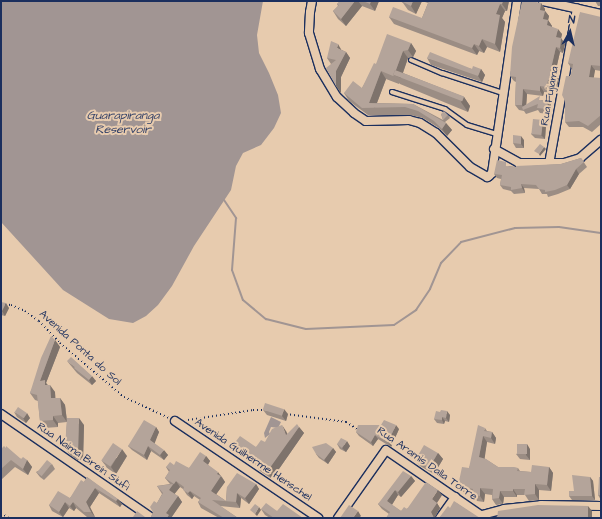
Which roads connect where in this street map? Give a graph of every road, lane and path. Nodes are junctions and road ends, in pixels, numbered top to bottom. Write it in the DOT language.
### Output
graph roads {
  1 [pos="312,1"];
  2 [pos="517,1"];
  3 [pos="543,1"];
  4 [pos="577,9"];
  5 [pos="601,14"];
  6 [pos="411,60"];
  7 [pos="392,92"];
  8 [pos="504,93"];
  9 [pos="496,134"];
  10 [pos="601,140"];
  11 [pos="494,149"];
  12 [pos="549,164"];
  13 [pos="1,304"];
  14 [pos="268,410"];
  15 [pos="282,413"];
  16 [pos="1,414"];
  17 [pos="175,421"];
  18 [pos="360,431"];
  19 [pos="455,497"];
  20 [pos="601,506"];
  21 [pos="1,513"];
  22 [pos="484,517"];
  23 [pos="9,518"];
  24 [pos="152,518"];
  25 [pos="318,518"];
  26 [pos="338,518"];
  27 [pos="440,518"];
  1 -- 11 [label="street"];
  2 -- 8 [label="street"];
  3 -- 4 [label="street"];
  4 -- 5 [label="street"];
  4 -- 12 [label="street, Rua Fujiama"];
  6 -- 8 [label="lane"];
  7 -- 9 [label="lane"];
  8 -- 9 [label="street"];
  9 -- 11 [label="street"];
  10 -- 12 [label="street"];
  11 -- 12 [label="street"];
  13 -- 17 [label="path, Avenida Ponta do Sol"];
  14 -- 17 [label="path"];
  15 -- 18 [label="path, Rua Aramis Dalla Torre"];
  16 -- 24 [label="street, Rua Naima Brein Siufi"];
  17 -- 25 [label="street, Avenida Guilherme Henschel"];
  19 -- 22 [label="street, Rua Aramis Dalla Torre"];
  19 -- 26 [label="street, Rua Aramis Dalla Torre"];
  19 -- 27 [label="street"];
  20 -- 22 [label="street"];
  21 -- 23 [label="path"];
}
